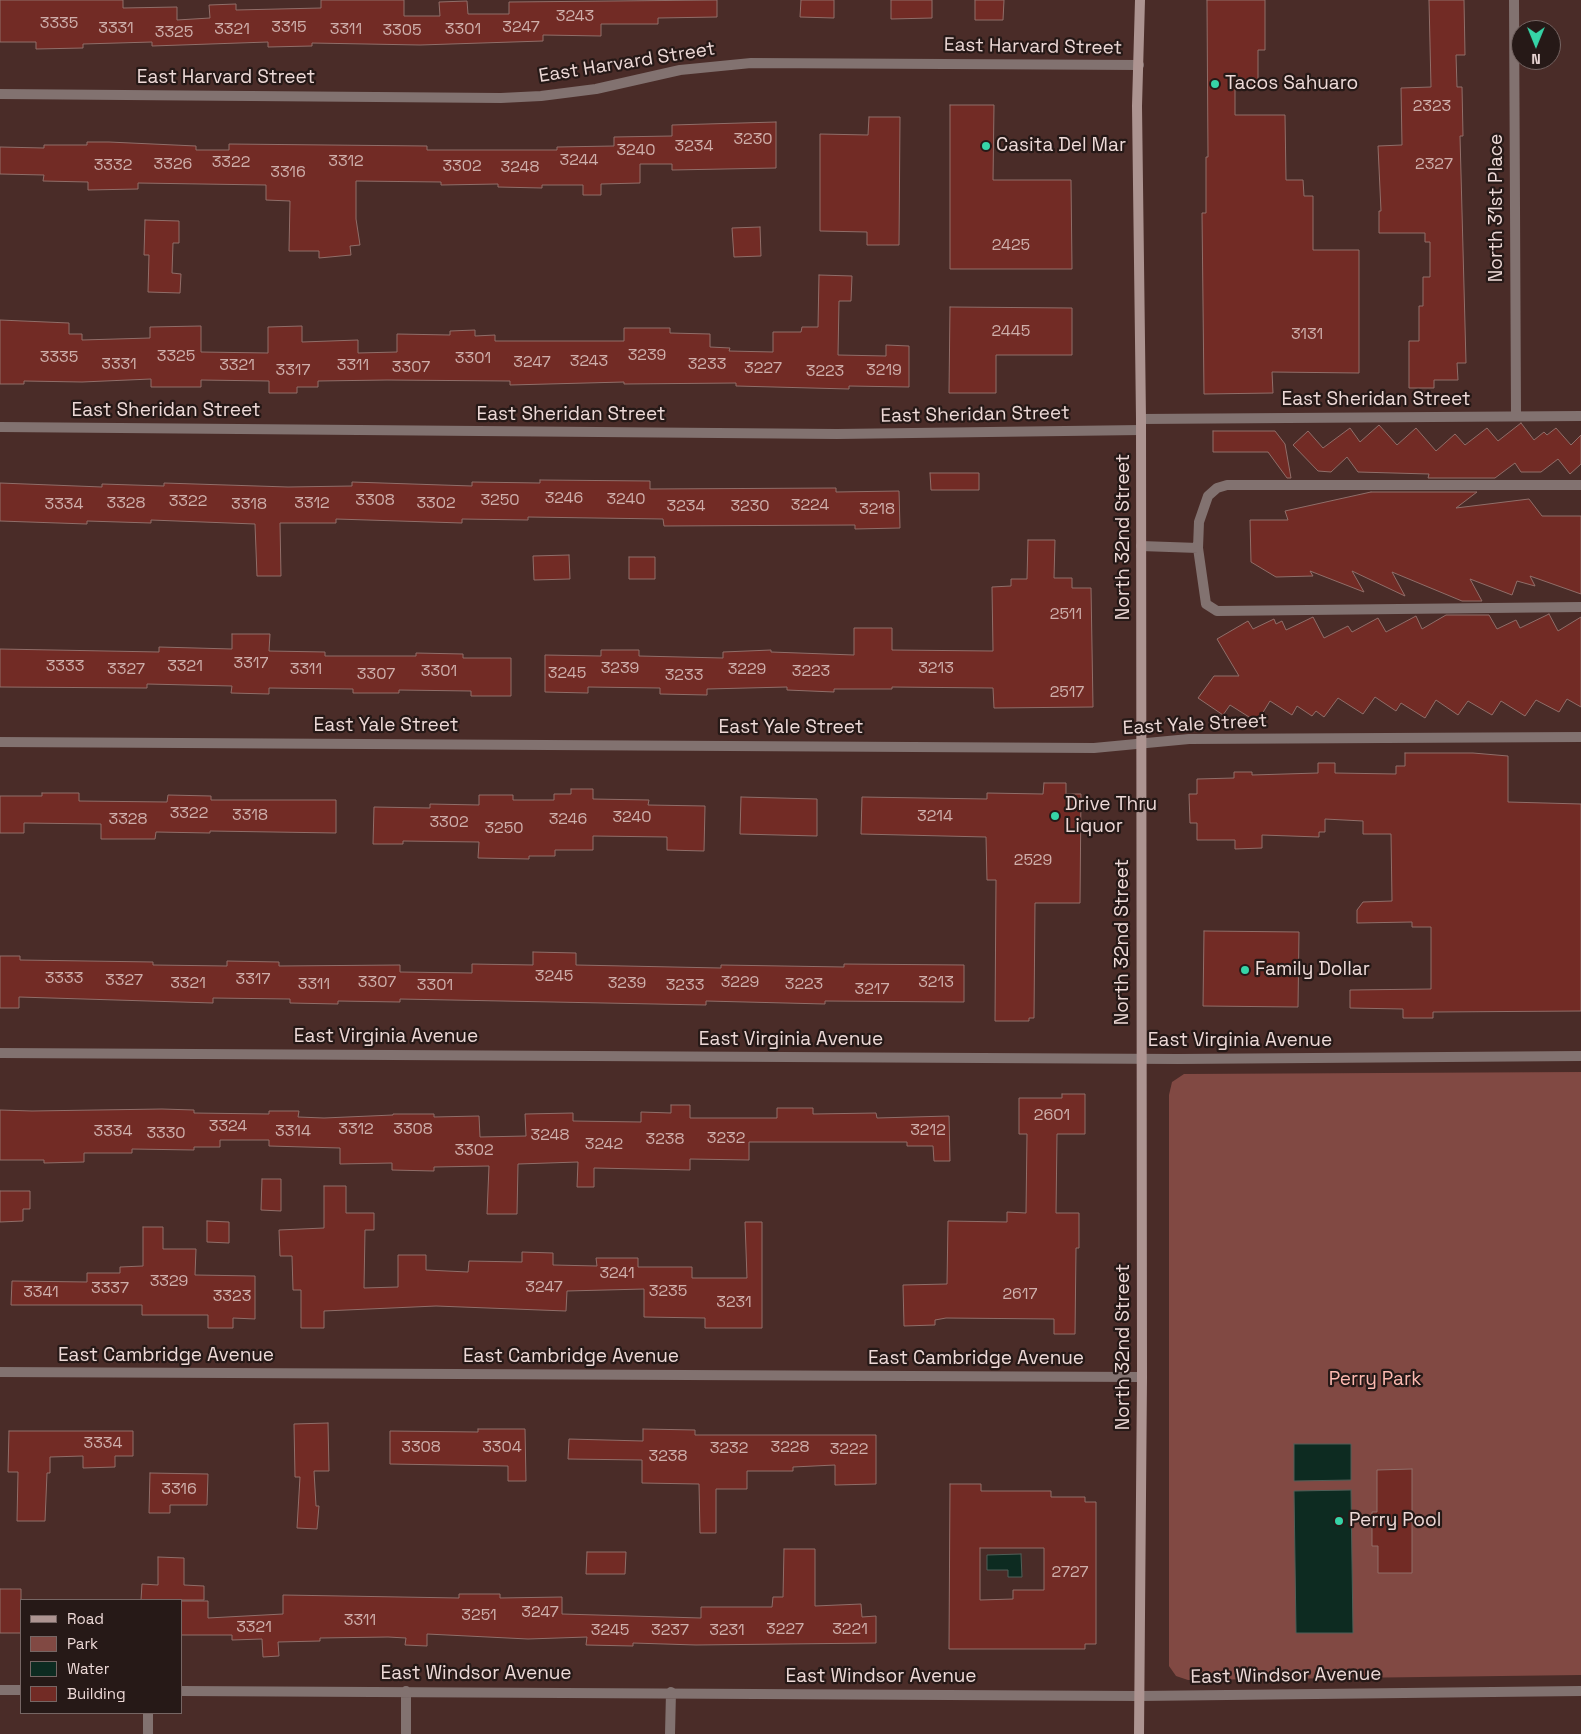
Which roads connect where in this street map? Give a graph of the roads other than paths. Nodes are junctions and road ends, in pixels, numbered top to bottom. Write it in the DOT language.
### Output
graph roads {
  1 [pos="1140,0"];
  2 [pos="1514,0"];
  3 [pos="1139,65"];
  4 [pos="0,94"];
  5 [pos="1516,416"];
  6 [pos="1581,416"];
  7 [pos="1141,418"];
  8 [pos="0,428"];
  9 [pos="1141,430"];
  10 [pos="1581,485"];
  11 [pos="1141,546"];
  12 [pos="1198,548"];
  13 [pos="1581,607"];
  14 [pos="1581,737"];
  15 [pos="0,742"];
  16 [pos="1141,743"];
  17 [pos="0,1053"];
  18 [pos="1581,1056"];
  19 [pos="1141,1058"];
  20 [pos="0,1372"];
  21 [pos="1142,1377"];
  22 [pos="0,1690"];
  23 [pos="20,1690"];
  24 [pos="1581,1690"];
  25 [pos="182,1691"];
  26 [pos="406,1692"];
  27 [pos="670,1692"];
  28 [pos="1139,1696"];
  29 [pos="148,1714"];
  30 [pos="148,1734"];
  31 [pos="406,1734"];
  32 [pos="670,1734"];
  33 [pos="1139,1734"];
  1 -- 3 [label="main road, North 32nd Street"];
  2 -- 5 [label="street, North 31st Place"];
  3 -- 4 [label="street, East Harvard Street"];
  3 -- 7 [label="main road, North 32nd Street"];
  5 -- 6 [label="street, East Sheridan Street"];
  5 -- 7 [label="street, East Sheridan Street"];
  7 -- 9 [label="main road, North 32nd Street"];
  8 -- 9 [label="street, East Sheridan Street"];
  9 -- 11 [label="main road, North 32nd Street"];
  10 -- 12 [label="street"];
  11 -- 12 [label="street"];
  11 -- 16 [label="main road, North 32nd Street"];
  12 -- 13 [label="street"];
  14 -- 16 [label="street, East Yale Street"];
  15 -- 16 [label="street, East Yale Street"];
  16 -- 19 [label="main road, North 32nd Street"];
  17 -- 19 [label="street, East Virginia Avenue"];
  18 -- 19 [label="street, East Virginia Avenue"];
  19 -- 21 [label="main road, North 32nd Street"];
  20 -- 21 [label="street, East Cambridge Avenue"];
  21 -- 28 [label="main road, North 32nd Street"];
  22 -- 23 [label="street"];
  24 -- 28 [label="street, East Windsor Avenue"];
  25 -- 26 [label="street, East Windsor Avenue"];
  26 -- 27 [label="street, East Windsor Avenue"];
  26 -- 31 [label="street"];
  27 -- 28 [label="street, East Windsor Avenue"];
  27 -- 32 [label="street"];
  28 -- 33 [label="main road, North 32nd Street"];
  29 -- 30 [label="street"];
}
